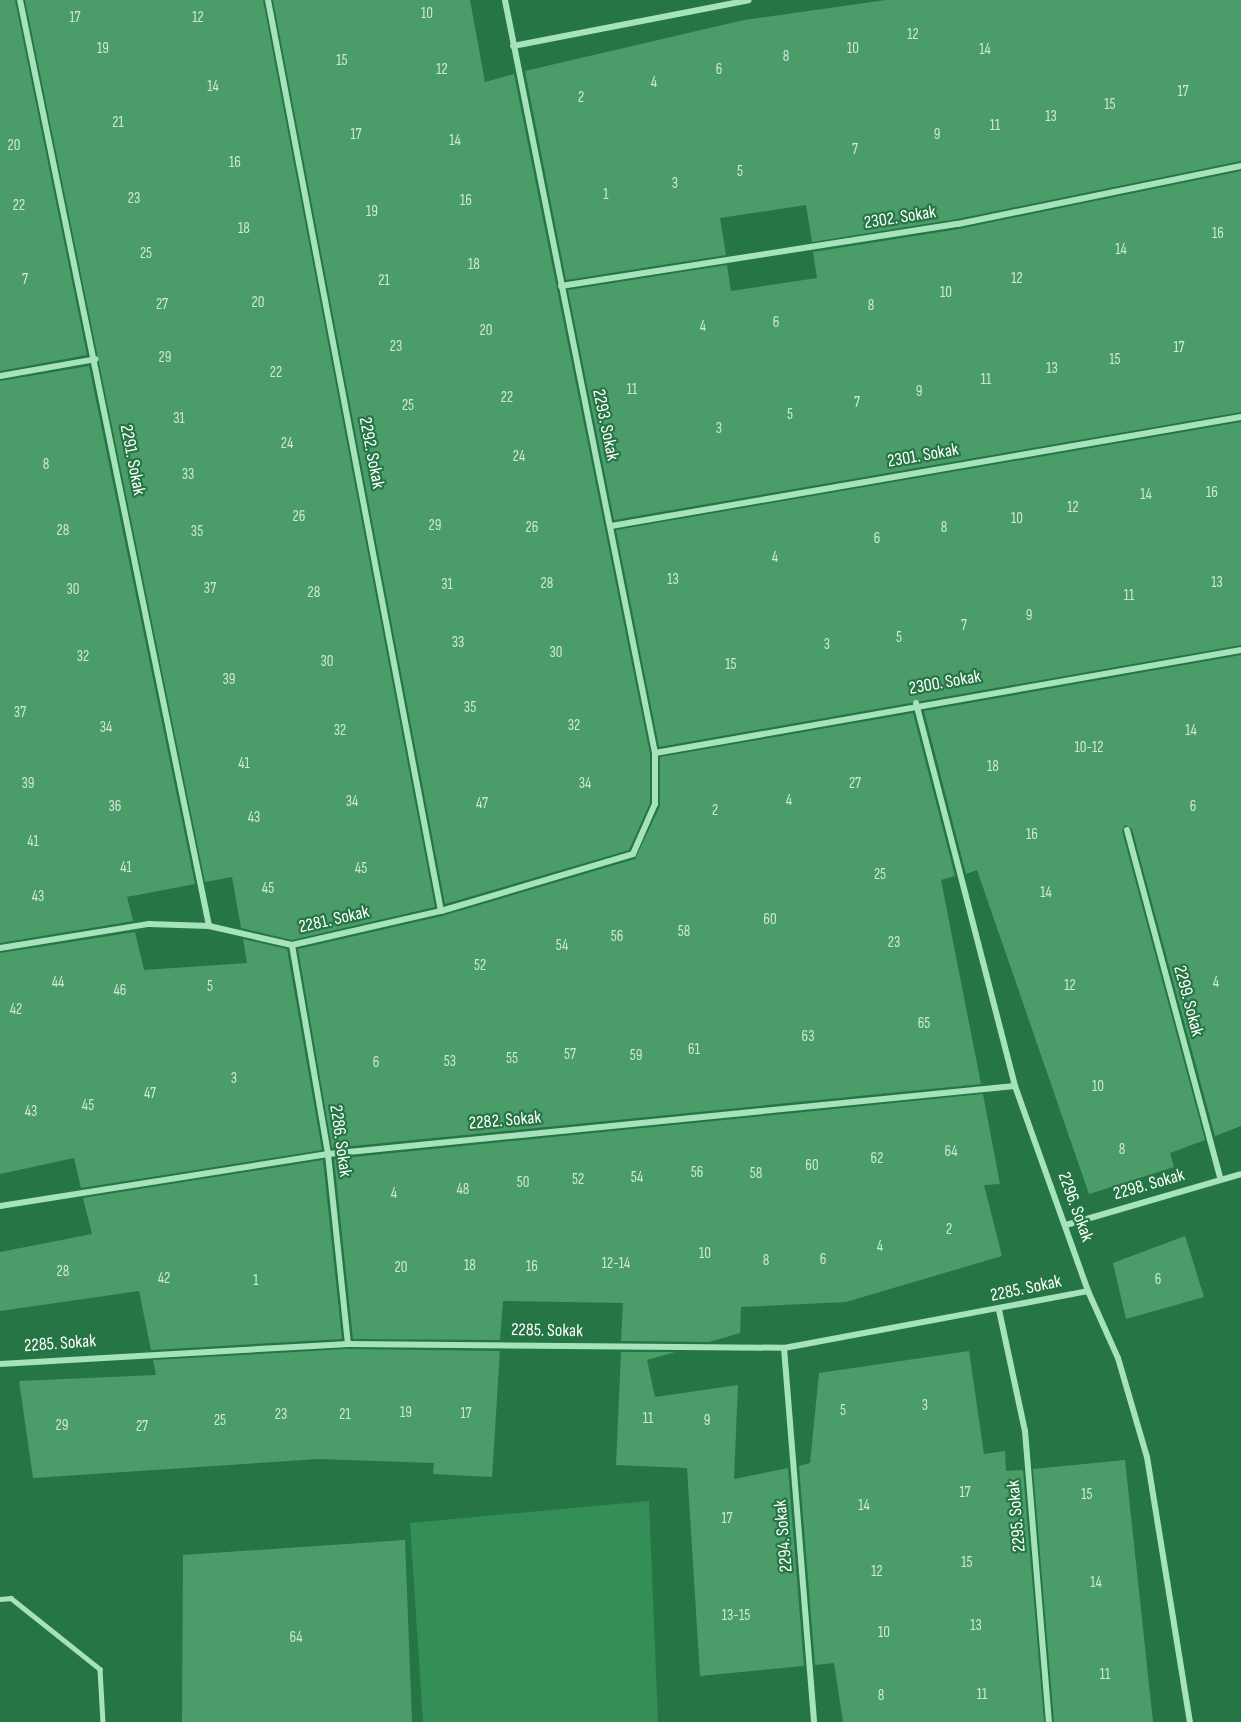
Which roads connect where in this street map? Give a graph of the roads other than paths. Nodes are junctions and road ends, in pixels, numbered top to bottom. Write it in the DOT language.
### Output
graph roads {
  1 [pos="20,0"];
  2 [pos="268,0"];
  3 [pos="505,0"];
  4 [pos="749,0"];
  5 [pos="513,46"];
  6 [pos="1241,166"];
  7 [pos="561,286"];
  8 [pos="96,359"];
  9 [pos="0,376"];
  10 [pos="1241,417"];
  11 [pos="611,526"];
  12 [pos="1241,650"];
  13 [pos="916,703"];
  14 [pos="655,753"];
  15 [pos="1127,830"];
  16 [pos="633,854"];
  17 [pos="441,911"];
  18 [pos="209,926"];
  19 [pos="292,945"];
  20 [pos="0,948"];
  21 [pos="1015,1086"];
  22 [pos="328,1154"];
  23 [pos="1241,1174"];
  24 [pos="1221,1180"];
  25 [pos="0,1206"];
  26 [pos="1066,1225"];
  27 [pos="1088,1291"];
  28 [pos="999,1310"];
  29 [pos="348,1344"];
  30 [pos="784,1348"];
  31 [pos="0,1364"];
  32 [pos="0,1599"];
  33 [pos="103,1722"];
  34 [pos="814,1722"];
  35 [pos="1049,1722"];
  36 [pos="1190,1722"];
  1 -- 8 [label="street, 2291. Sokak"];
  2 -- 17 [label="street, 2292. Sokak"];
  3 -- 5 [label="street, 2293. Sokak"];
  4 -- 5 [label="street"];
  5 -- 7 [label="street, 2293. Sokak"];
  6 -- 7 [label="street, 2302. Sokak"];
  7 -- 11 [label="street, 2293. Sokak"];
  8 -- 9 [label="street"];
  8 -- 18 [label="street, 2291. Sokak"];
  10 -- 11 [label="street, 2301. Sokak"];
  11 -- 14 [label="street, 2293. Sokak"];
  12 -- 13 [label="street, 2300. Sokak"];
  13 -- 14 [label="street, 2300. Sokak"];
  13 -- 21 [label="street, 2296. Sokak"];
  14 -- 16 [label="street, 2293. Sokak"];
  15 -- 24 [label="street, 2299. Sokak"];
  16 -- 17 [label="street, 2281. Sokak"];
  17 -- 19 [label="street, 2281. Sokak"];
  18 -- 19 [label="street, 2281. Sokak"];
  18 -- 20 [label="street, 2281. Sokak"];
  19 -- 22 [label="street, 2286. Sokak"];
  21 -- 22 [label="street, 2282. Sokak"];
  21 -- 26 [label="street, 2296. Sokak"];
  22 -- 25 [label="street, 2282. Sokak"];
  22 -- 29 [label="street, 2286. Sokak"];
  23 -- 24 [label="street, 2298. Sokak"];
  24 -- 26 [label="street, 2298. Sokak"];
  26 -- 27 [label="street, 2296. Sokak"];
  27 -- 28 [label="street, 2285. Sokak"];
  27 -- 36 [label="street, 2296. Sokak"];
  28 -- 30 [label="street, 2285. Sokak"];
  28 -- 35 [label="street, 2295. Sokak"];
  29 -- 30 [label="street, 2285. Sokak"];
  29 -- 31 [label="street, 2285. Sokak"];
  30 -- 34 [label="street, 2294. Sokak"];
  32 -- 33 [label="lane"];
}
